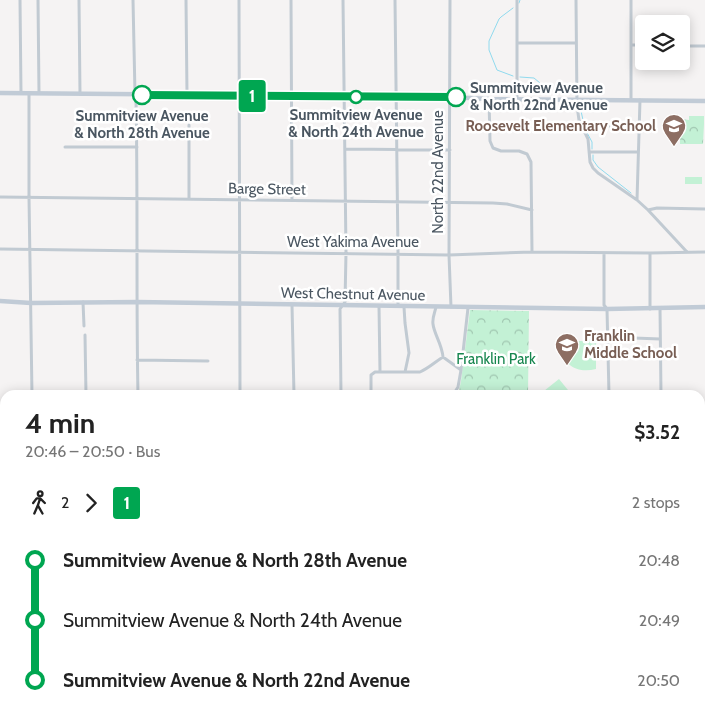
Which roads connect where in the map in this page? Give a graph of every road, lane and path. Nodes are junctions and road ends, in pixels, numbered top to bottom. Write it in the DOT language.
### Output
graph roads {
  1 [pos="20,0"];
  2 [pos="38,0"];
  3 [pos="79,0"];
  4 [pos="133,0"];
  5 [pos="186,0"];
  6 [pos="238,0"];
  7 [pos="291,0"];
  8 [pos="343,0"];
  9 [pos="396,0"];
  10 [pos="450,0"];
  11 [pos="517,0"];
  12 [pos="576,0"];
  13 [pos="631,0"];
  14 [pos="517,43"];
  15 [pos="576,43"];
  16 [pos="632,45"];
  17 [pos="690,46"];
  18 [pos="705,46"];
  19 [pos="0,93"];
  20 [pos="21,93"];
  21 [pos="29,93"];
  22 [pos="39,94"];
  23 [pos="80,94"];
  24 [pos="135,94"];
  25 [pos="187,95"];
  26 [pos="239,96"];
  27 [pos="291,96"];
  28 [pos="344,97"];
  29 [pos="396,97"];
  30 [pos="450,97"];
  31 [pos="489,99"];
  32 [pos="517,99"];
  33 [pos="577,99"];
  34 [pos="631,100"];
  35 [pos="640,100"];
  36 [pos="705,101"];
  37 [pos="189,126"];
  38 [pos="583,126"];
  39 [pos="638,126"];
  40 [pos="65,147"];
  41 [pos="137,147"];
  42 [pos="345,149"];
  43 [pos="397,150"];
  44 [pos="450,150"];
  45 [pos="588,152"];
  46 [pos="638,152"];
  47 [pos="0,197"];
  48 [pos="29,198"];
  49 [pos="137,199"];
  50 [pos="189,199"];
  51 [pos="240,200"];
  52 [pos="292,200"];
  53 [pos="637,200"];
  54 [pos="346,201"];
  55 [pos="398,202"];
  56 [pos="449,202"];
  57 [pos="705,209"];
  58 [pos="532,210"];
  59 [pos="648,210"];
  60 [pos="0,249"];
  61 [pos="30,250"];
  62 [pos="137,251"];
  63 [pos="239,252"];
  64 [pos="532,252"];
  65 [pos="688,252"];
  66 [pos="705,252"];
  67 [pos="346,253"];
  68 [pos="398,253"];
  69 [pos="604,253"];
  70 [pos="650,253"];
  71 [pos="449,255"];
  72 [pos="0,302"];
  73 [pos="83,302"];
  74 [pos="137,302"];
  75 [pos="31,303"];
  76 [pos="238,305"];
  77 [pos="292,305"];
  78 [pos="344,306"];
  79 [pos="379,306"];
  80 [pos="398,306"];
  81 [pos="404,306"];
  82 [pos="436,307"];
  83 [pos="451,307"];
  84 [pos="705,307"];
  85 [pos="468,308"];
  86 [pos="660,308"];
  87 [pos="607,309"];
  88 [pos="650,309"];
  89 [pos="84,326"];
  90 [pos="85,335"];
  91 [pos="608,336"];
  92 [pos="660,338"];
  93 [pos="444,357"];
  94 [pos="138,360"];
  95 [pos="208,361"];
  96 [pos="461,370"];
  97 [pos="380,372"];
  98 [pos="405,372"];
  99 [pos="32,390"];
  100 [pos="86,390"];
  101 [pos="138,390"];
  102 [pos="240,390"];
  103 [pos="294,390"];
  104 [pos="341,390"];
  105 [pos="371,390"];
  106 [pos="456,390"];
  107 [pos="608,390"];
  108 [pos="661,390"];
  109 [pos="30,721"];
  110 [pos="71,721"];
  1 -- 20 [label="street"];
  2 -- 22 [label="street"];
  3 -- 23 [label="street"];
  4 -- 24 [label="street"];
  5 -- 25 [label="street"];
  6 -- 26 [label="street"];
  7 -- 27 [label="street"];
  8 -- 28 [label="street"];
  9 -- 29 [label="street"];
  10 -- 30 [label="street, North 22nd Avenue"];
  11 -- 14 [label="street"];
  12 -- 15 [label="street"];
  13 -- 16 [label="street"];
  14 -- 15 [label="street"];
  14 -- 32 [label="street"];
  15 -- 33 [label="street"];
  16 -- 34 [label="street"];
  17 -- 18 [label="street"];
  19 -- 20 [label="main road"];
  20 -- 21 [label="main road"];
  21 -- 22 [label="main road"];
  21 -- 48 [label="street"];
  22 -- 23 [label="main road"];
  23 -- 24 [label="main road"];
  24 -- 25 [label="main road"];
  24 -- 41 [label="street"];
  25 -- 26 [label="main road"];
  26 -- 27 [label="main road"];
  26 -- 51 [label="street"];
  27 -- 28 [label="main road"];
  27 -- 52 [label="street"];
  28 -- 29 [label="main road"];
  28 -- 42 [label="street"];
  29 -- 30 [label="main road"];
  29 -- 43 [label="street"];
  30 -- 31 [label="main road"];
  30 -- 44 [label="street, North 22nd Avenue"];
  31 -- 32 [label="main road"];
  31 -- 58 [label="street"];
  32 -- 33 [label="main road"];
  33 -- 34 [label="main road"];
  33 -- 38 [label="street"];
  34 -- 35 [label="main road"];
  35 -- 36 [label="main road"];
  35 -- 39 [label="street"];
  37 -- 50 [label="street"];
  38 -- 39 [label="street"];
  38 -- 45 [label="street"];
  39 -- 46 [label="street"];
  40 -- 41 [label="street"];
  41 -- 49 [label="street"];
  42 -- 43 [label="street"];
  42 -- 54 [label="street"];
  43 -- 44 [label="street"];
  43 -- 55 [label="street"];
  44 -- 56 [label="street, North 22nd Avenue"];
  45 -- 46 [label="street"];
  45 -- 53 [label="street"];
  46 -- 53 [label="street"];
  47 -- 48 [label="street, Barge Street"];
  48 -- 49 [label="street, Barge Street"];
  48 -- 61 [label="street"];
  49 -- 50 [label="street, Barge Street"];
  49 -- 62 [label="street"];
  50 -- 51 [label="street, Barge Street"];
  51 -- 52 [label="street, Barge Street"];
  51 -- 63 [label="street"];
  52 -- 54 [label="street, Barge Street"];
  53 -- 59 [label="street"];
  54 -- 55 [label="street, Barge Street"];
  54 -- 67 [label="street"];
  55 -- 56 [label="street, Barge Street"];
  55 -- 68 [label="street"];
  56 -- 58 [label="street, Barge Street"];
  56 -- 71 [label="street, North 22nd Avenue"];
  57 -- 59 [label="street"];
  58 -- 64 [label="street"];
  59 -- 65 [label="street"];
  60 -- 61 [label="street, West Yakima Avenue"];
  61 -- 62 [label="street, West Yakima Avenue"];
  61 -- 75 [label="street"];
  62 -- 63 [label="street, West Yakima Avenue"];
  62 -- 74 [label="street"];
  63 -- 67 [label="street, West Yakima Avenue"];
  63 -- 76 [label="street"];
  64 -- 69 [label="street, West Yakima Avenue"];
  64 -- 71 [label="street, West Yakima Avenue"];
  65 -- 66 [label="street, West Yakima Avenue"];
  65 -- 70 [label="street, West Yakima Avenue"];
  67 -- 68 [label="street, West Yakima Avenue"];
  67 -- 78 [label="street"];
  68 -- 71 [label="street, West Yakima Avenue"];
  68 -- 80 [label="street"];
  69 -- 70 [label="street, West Yakima Avenue"];
  69 -- 87 [label="street"];
  70 -- 88 [label="street"];
  71 -- 83 [label="street, North 22nd Avenue"];
  72 -- 75 [label="main road, West Chestnut Avenue"];
  73 -- 74 [label="main road, West Chestnut Avenue"];
  73 -- 75 [label="main road, West Chestnut Avenue"];
  73 -- 89 [label="street"];
  74 -- 76 [label="main road, West Chestnut Avenue"];
  74 -- 94 [label="street"];
  75 -- 99 [label="street"];
  76 -- 77 [label="main road, West Chestnut Avenue"];
  76 -- 102 [label="street"];
  77 -- 78 [label="main road, West Chestnut Avenue"];
  77 -- 103 [label="street"];
  78 -- 79 [label="main road, West Chestnut Avenue"];
  78 -- 104 [label="street"];
  79 -- 80 [label="main road, West Chestnut Avenue"];
  79 -- 97 [label="street"];
  80 -- 81 [label="main road, West Chestnut Avenue"];
  81 -- 82 [label="main road, West Chestnut Avenue"];
  81 -- 98 [label="street"];
  82 -- 83 [label="main road, West Chestnut Avenue"];
  82 -- 93 [label="street"];
  83 -- 85 [label="main road, West Chestnut Avenue"];
  84 -- 86 [label="main road, West Chestnut Avenue"];
  85 -- 87 [label="main road, West Chestnut Avenue"];
  85 -- 96 [label="street"];
  86 -- 88 [label="main road, West Chestnut Avenue"];
  86 -- 92 [label="street"];
  87 -- 88 [label="main road, West Chestnut Avenue"];
  87 -- 91 [label="street"];
  90 -- 100 [label="street"];
  91 -- 92 [label="street"];
  91 -- 107 [label="street"];
  92 -- 108 [label="street"];
  93 -- 96 [label="street"];
  93 -- 98 [label="street"];
  94 -- 95 [label="street"];
  94 -- 101 [label="street"];
  96 -- 106 [label="street"];
  97 -- 98 [label="street"];
  97 -- 105 [label="street"];
  109 -- 110 [label="street"];
}
